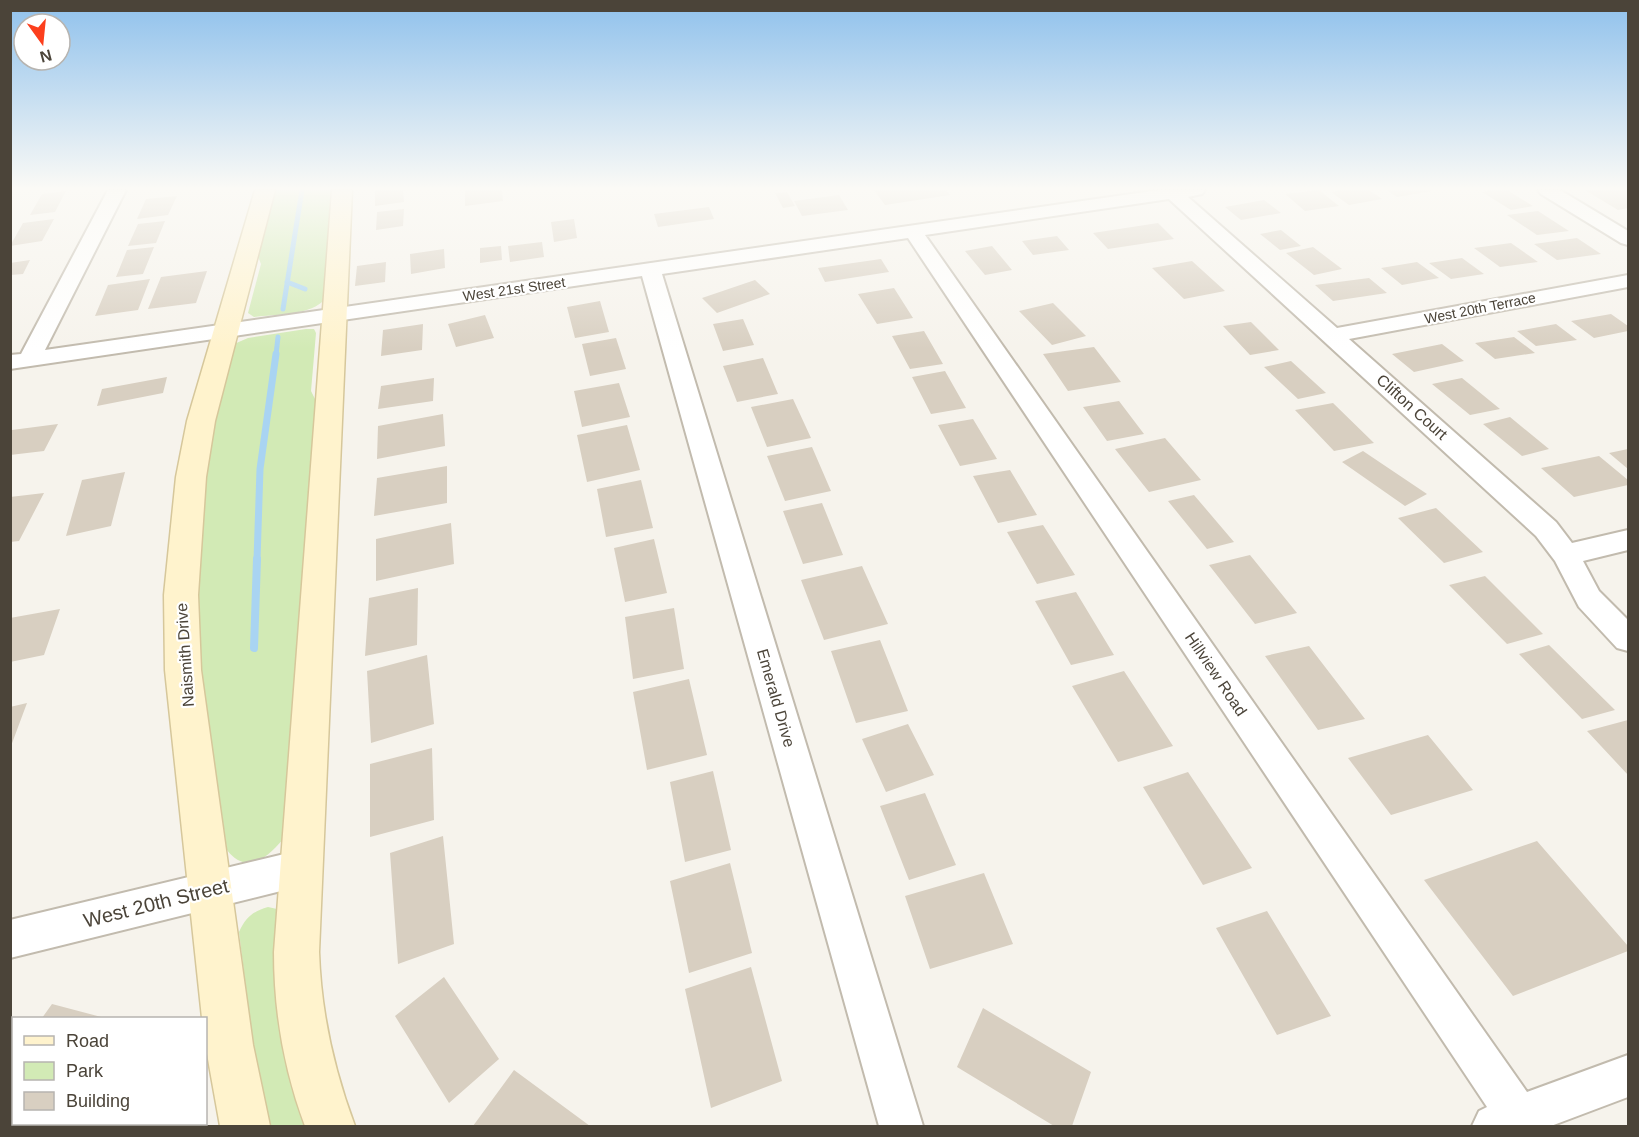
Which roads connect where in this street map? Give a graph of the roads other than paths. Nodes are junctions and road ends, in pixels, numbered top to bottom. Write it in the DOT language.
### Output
graph roads {
  1 [pos="87,243"];
  2 [pos="250,243"];
  3 [pos="339,243"];
  4 [pos="830,243"];
  5 [pos="922,243"];
  6 [pos="1236,243"];
  7 [pos="650,269"];
  8 [pos="1629,281"];
  9 [pos="335,315"];
  10 [pos="225,331"];
  11 [pos="1332,336"];
  12 [pos="20,361"];
  13 [pos="1629,540"];
  14 [pos="1566,555"];
  15 [pos="1629,639"];
  16 [pos="301,868"];
  17 [pos="212,890"];
  18 [pos="10,939"];
  19 [pos="1629,1076"];
  20 [pos="1507,1122"];
  21 [pos="244,1126"];
  22 [pos="330,1126"];
  23 [pos="901,1126"];
  1 -- 12 [label="street"];
  2 -- 10 [label="street, Naismith Drive"];
  3 -- 9 [label="street"];
  4 -- 7 [label="street, West 21st Street"];
  5 -- 20 [label="street, Hillview Road"];
  6 -- 11 [label="street, Clifton Court"];
  7 -- 9 [label="street, West 21st Street"];
  7 -- 23 [label="street, Emerald Drive"];
  8 -- 11 [label="street, West 20th Terrace"];
  9 -- 10 [label="street, West 21st Street"];
  9 -- 16 [label="street"];
  10 -- 12 [label="street, West 21st Street"];
  10 -- 17 [label="street, Naismith Drive"];
  11 -- 14 [label="street, Clifton Court"];
  13 -- 14 [label="street"];
  14 -- 15 [label="street, Clifton Court"];
  16 -- 17 [label="street, West 20th Street"];
  16 -- 22 [label="street"];
  17 -- 18 [label="street, West 20th Street"];
  17 -- 21 [label="street, Naismith Drive"];
  19 -- 20 [label="street"];
}
